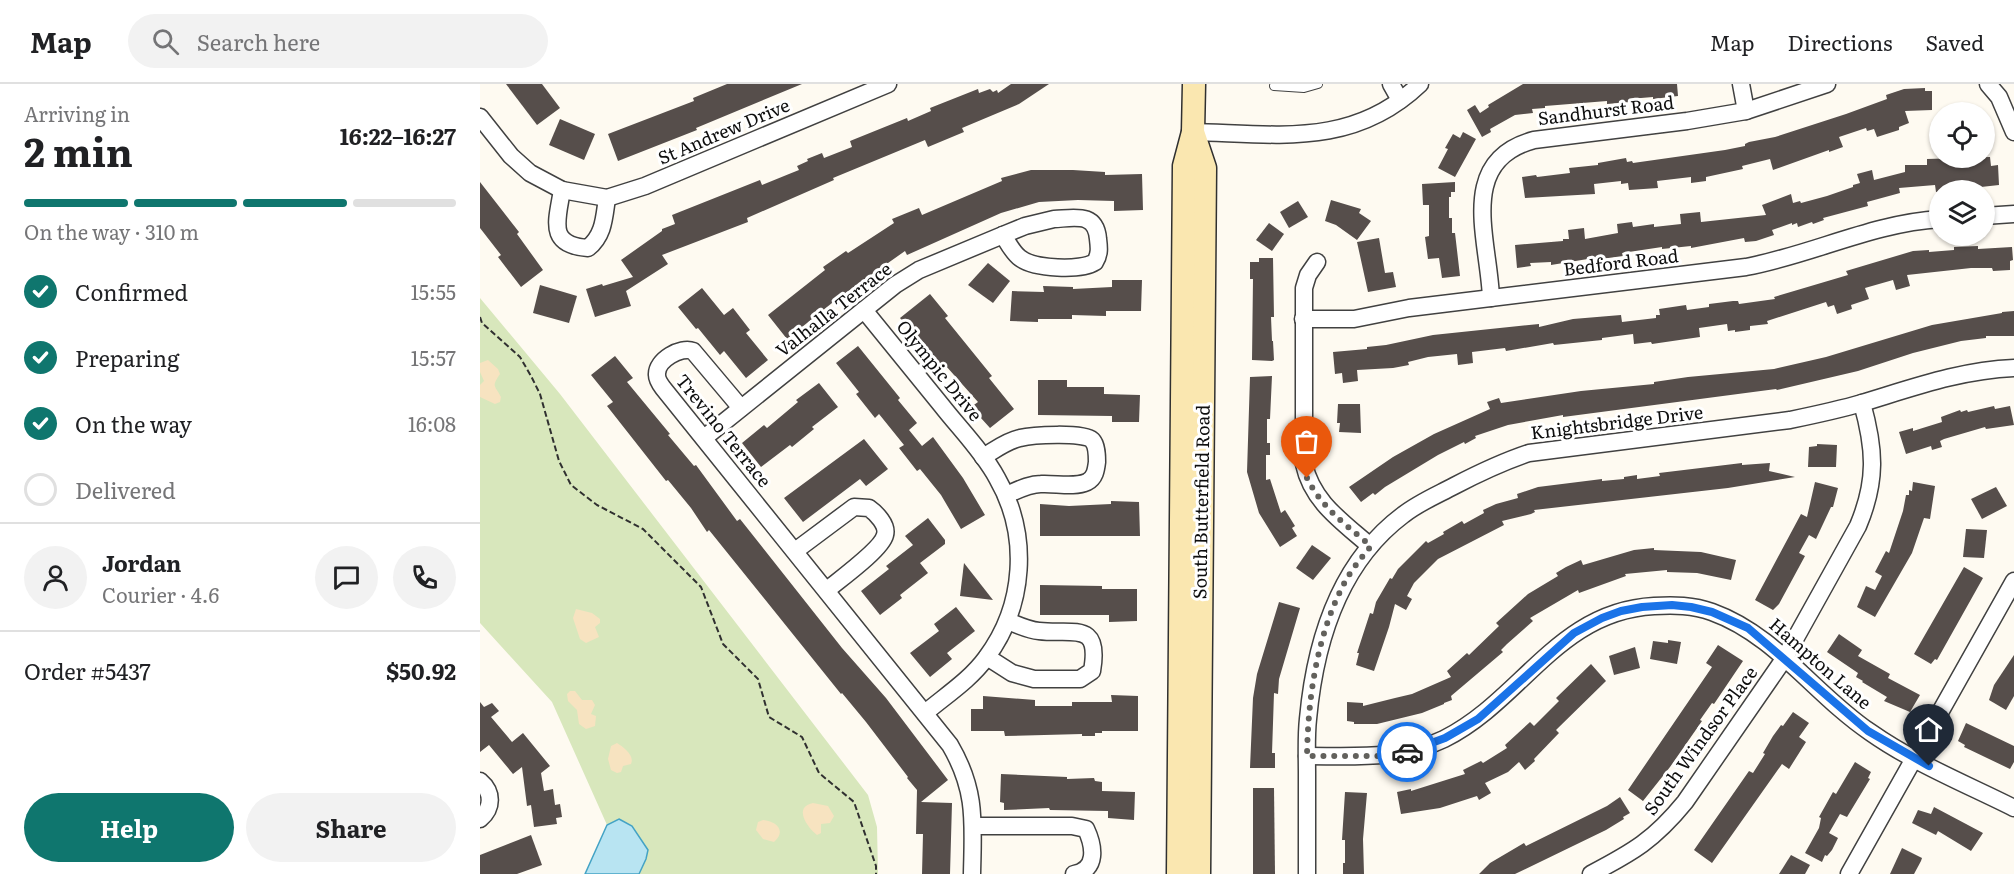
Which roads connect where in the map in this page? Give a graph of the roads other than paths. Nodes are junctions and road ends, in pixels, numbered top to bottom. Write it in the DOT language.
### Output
graph roads {
  1 [pos="888,84"];
  2 [pos="1194,84"];
  3 [pos="1318,84"];
  4 [pos="1391,84"];
  5 [pos="1420,84"];
  6 [pos="1741,84"];
  7 [pos="1827,84"];
  8 [pos="1988,84"];
  9 [pos="1274,86"];
  10 [pos="1400,100"];
  11 [pos="1746,111"];
  12 [pos="480,117"];
  13 [pos="1193,132"];
  14 [pos="2014,132"];
  15 [pos="562,190"];
  16 [pos="607,198"];
  17 [pos="2014,214"];
  18 [pos="1995,215"];
  19 [pos="1929,220"];
  20 [pos="1003,235"];
  21 [pos="1317,262"];
  22 [pos="1491,298"];
  23 [pos="864,310"];
  24 [pos="1303,320"];
  25 [pos="2014,368"];
  26 [pos="1862,403"];
  27 [pos="741,408"];
  28 [pos="704,438"];
  29 [pos="983,457"];
  30 [pos="1006,495"];
  31 [pos="1371,546"];
  32 [pos="795,551"];
  33 [pos="2014,582"];
  34 [pos="827,590"];
  35 [pos="1008,621"];
  36 [pos="987,657"];
  37 [pos="1785,659"];
  38 [pos="925,712"];
  39 [pos="1307,756"];
  40 [pos="1915,759"];
  41 [pos="480,781"];
  42 [pos="2014,808"];
  43 [pos="480,819"];
  44 [pos="974,826"];
  45 [pos="1600,872"];
  46 [pos="972,874"];
  47 [pos="1074,874"];
  48 [pos="1178,874"];
  49 [pos="1199,874"];
  50 [pos="1307,874"];
  51 [pos="1849,874"];
  1 -- 16 [label="street, St Andrew Drive"];
  2 -- 13 [label="main road, South Butterfield Road"];
  3 -- 9 [label="lane"];
  4 -- 10 [label="street"];
  5 -- 10 [label="street"];
  6 -- 11 [label="street"];
  7 -- 11 [label="street, Sandhurst Road"];
  8 -- 14 [label="street"];
  10 -- 13 [label="street"];
  11 -- 22 [label="street, Sandhurst Road"];
  12 -- 15 [label="street"];
  13 -- 48 [label="main road, South Butterfield Road"];
  13 -- 49 [label="main road, South Butterfield Road"];
  15 -- 16 [label="street"];
  15 -- 16 [label="street"];
  17 -- 18 [label="street"];
  19 -- 22 [label="street, Bedford Road"];
  20 -- 20 [label="street, Valhalla Terrace"];
  20 -- 23 [label="street, Valhalla Terrace"];
  21 -- 24 [label="street"];
  22 -- 24 [label="street, Bedford Road"];
  23 -- 27 [label="street, Valhalla Terrace"];
  23 -- 29 [label="street, Olympic Drive"];
  24 -- 31 [label="street"];
  25 -- 26 [label="street, Knightsbridge Drive"];
  26 -- 31 [label="street, Knightsbridge Drive"];
  26 -- 37 [label="street, South Windsor Place"];
  27 -- 28 [label="street, Valhalla Terrace"];
  27 -- 28 [label="street, Trevino Terrace"];
  28 -- 32 [label="street, Trevino Terrace"];
  29 -- 30 [label="street, Olympic Drive"];
  29 -- 30 [label="street"];
  30 -- 35 [label="street, Olympic Drive"];
  31 -- 39 [label="street, Knightsbridge Drive"];
  32 -- 34 [label="street, Trevino Terrace"];
  32 -- 34 [label="street"];
  33 -- 40 [label="street"];
  34 -- 38 [label="street, Trevino Terrace"];
  35 -- 36 [label="street, Olympic Drive"];
  35 -- 36 [label="street"];
  36 -- 38 [label="street, Olympic Drive"];
  37 -- 39 [label="street, Hampton Lane"];
  37 -- 40 [label="street, Hampton Lane"];
  37 -- 45 [label="street, South Windsor Place"];
  38 -- 44 [label="street, Trevino Terrace"];
  39 -- 50 [label="street, Knightsbridge Drive"];
  40 -- 42 [label="street, Hampton Lane"];
  40 -- 51 [label="street"];
  41 -- 43 [label="street"];
  44 -- 46 [label="street, Trevino Terrace"];
  44 -- 47 [label="street"];
}
